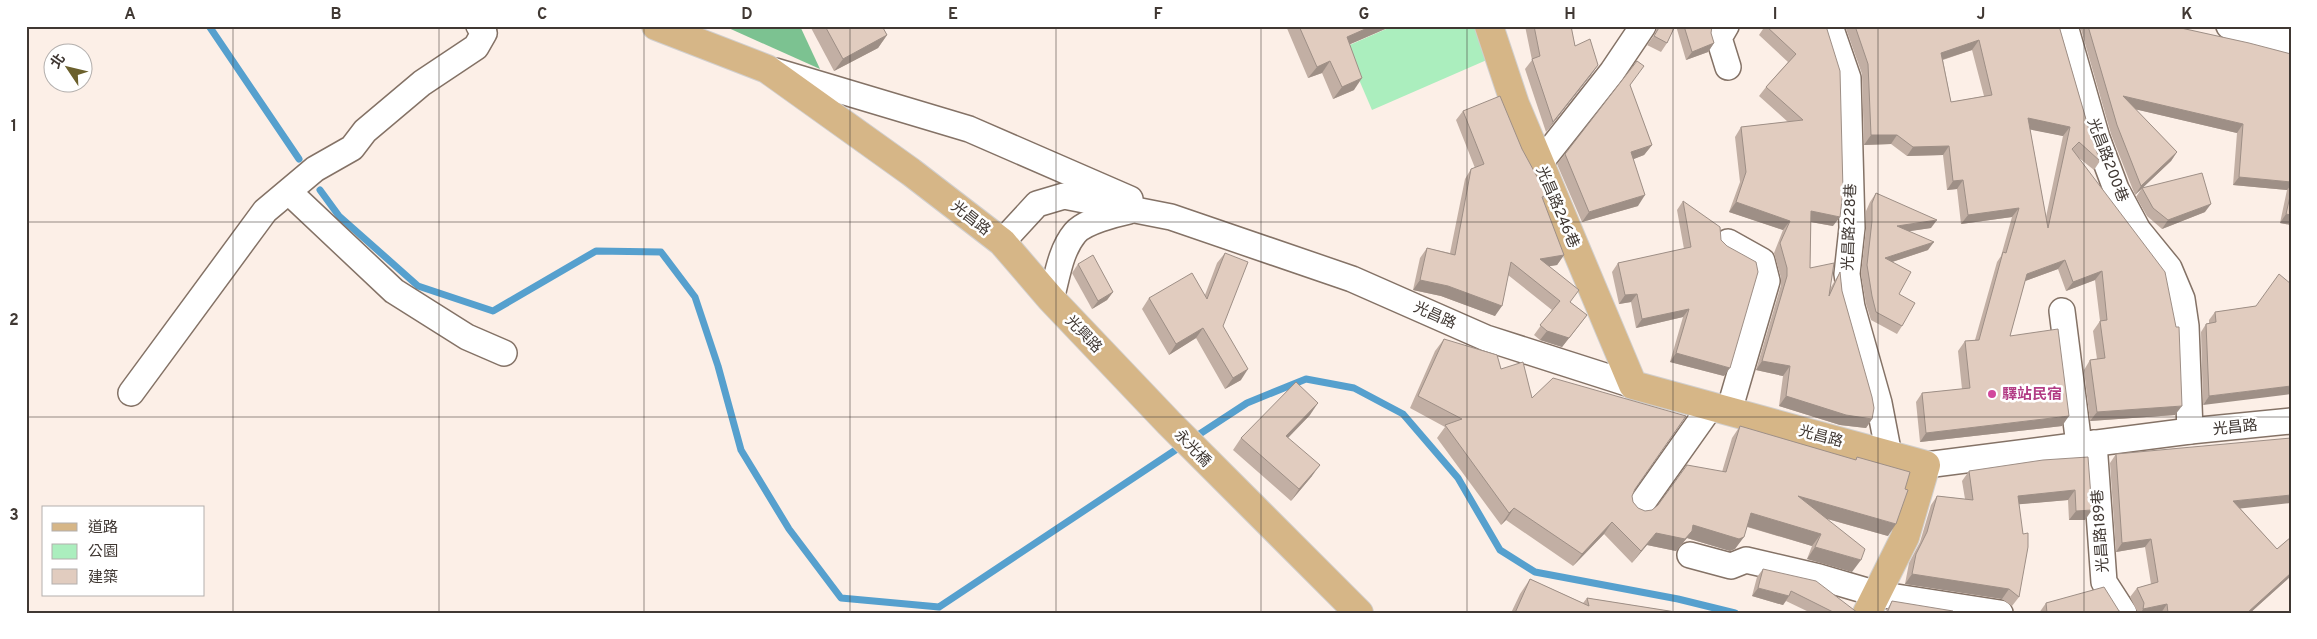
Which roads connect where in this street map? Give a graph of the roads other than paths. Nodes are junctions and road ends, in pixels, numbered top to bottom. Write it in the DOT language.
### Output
graph roads {
  1 [pos="480,26"];
  2 [pos="656,26"];
  3 [pos="1489,26"];
  4 [pos="1643,26"];
  5 [pos="1726,26"];
  6 [pos="1830,26"];
  7 [pos="2065,26"];
  8 [pos="2229,26"];
  9 [pos="2281,35"];
  10 [pos="1728,67"];
  11 [pos="767,69"];
  12 [pos="1540,163"];
  13 [pos="289,192"];
  14 [pos="1171,217"];
  15 [pos="1002,242"];
  16 [pos="1728,242"];
  17 [pos="1051,300"];
  18 [pos="2062,311"];
  19 [pos="504,353"];
  20 [pos="1633,385"];
  21 [pos="131,393"];
  22 [pos="1720,409"];
  23 [pos="2291,421"];
  24 [pos="1169,423"];
  25 [pos="2190,431"];
  26 [pos="2086,444"];
  27 [pos="1889,455"];
  28 [pos="1926,465"];
  29 [pos="1638,509"];
  30 [pos="1690,554"];
  31 [pos="1872,603"];
  32 [pos="1358,613"];
  33 [pos="2000,613"];
  34 [pos="2124,613"];
  1 -- 13 [label="street"];
  2 -- 11 [label="main road, 光昌路"];
  3 -- 12 [label="main road, 光昌路246巷"];
  4 -- 12 [label="street"];
  5 -- 10 [label="street"];
  6 -- 27 [label="street, 光昌路228巷"];
  7 -- 25 [label="street, 光昌路200巷"];
  8 -- 9 [label="street"];
  11 -- 14 [label="street"];
  11 -- 15 [label="main road, 光昌路"];
  12 -- 20 [label="main road, 光昌路246巷"];
  13 -- 19 [label="street"];
  13 -- 21 [label="street"];
  14 -- 15 [label="street, 光昌路"];
  14 -- 17 [label="street"];
  14 -- 20 [label="street, 光昌路"];
  15 -- 17 [label="main road, 光興路"];
  16 -- 22 [label="street"];
  17 -- 24 [label="main road, 光興路"];
  18 -- 26 [label="street, 光昌路189巷"];
  20 -- 22 [label="main road, 光昌路"];
  22 -- 27 [label="main road, 光昌路"];
  22 -- 29 [label="street"];
  23 -- 25 [label="street, 光昌路"];
  24 -- 32 [label="main road, 永光橋"];
  25 -- 26 [label="street, 光昌路"];
  26 -- 28 [label="street, 光昌路"];
  26 -- 34 [label="street, 光昌路189巷"];
  27 -- 28 [label="main road, 光昌路"];
  28 -- 31 [label="main road"];
  30 -- 31 [label="street"];
  31 -- 33 [label="street"];
}
